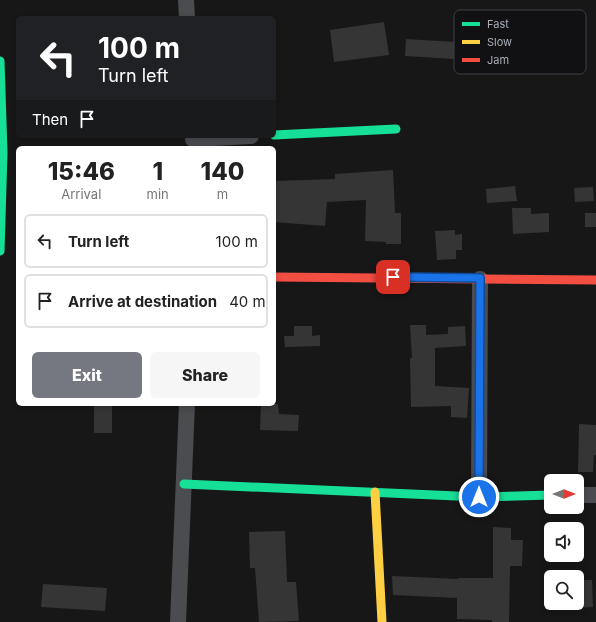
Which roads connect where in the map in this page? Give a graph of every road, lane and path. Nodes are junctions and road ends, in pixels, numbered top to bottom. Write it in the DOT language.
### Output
graph roads {
  1 [pos="186,0"];
  2 [pos="187,16"];
  3 [pos="0,61"];
  4 [pos="396,129"];
  5 [pos="276,135"];
  6 [pos="228,138"];
  7 [pos="193,141"];
  8 [pos="0,251"];
  9 [pos="276,278"];
  10 [pos="480,278"];
  11 [pos="596,280"];
  12 [pos="187,406"];
  13 [pos="184,484"];
  14 [pos="374,492"];
  15 [pos="596,494"];
  16 [pos="544,495"];
  17 [pos="584,495"];
  18 [pos="479,497"];
  19 [pos="178,622"];
  20 [pos="382,622"];
  1 -- 2 [label="street"];
  3 -- 8 [label="street"];
  4 -- 5 [label="street"];
  6 -- 7 [label="street"];
  9 -- 10 [label="street"];
  10 -- 11 [label="street"];
  10 -- 18 [label="street"];
  12 -- 13 [label="street"];
  13 -- 14 [label="street"];
  13 -- 19 [label="street"];
  14 -- 18 [label="street"];
  14 -- 20 [label="street"];
  15 -- 17 [label="street"];
  16 -- 18 [label="street"];
}
